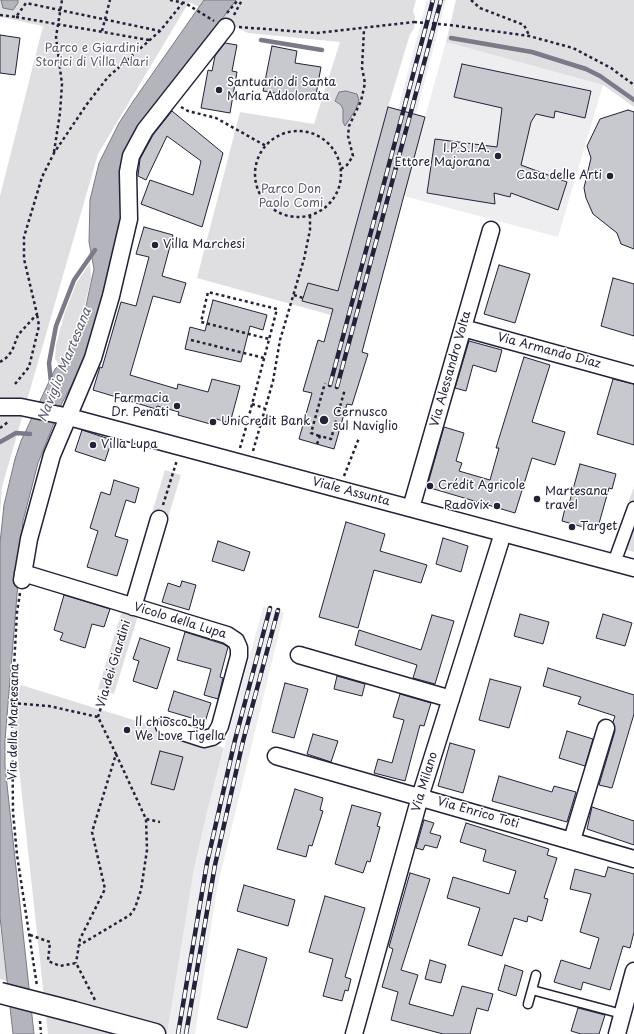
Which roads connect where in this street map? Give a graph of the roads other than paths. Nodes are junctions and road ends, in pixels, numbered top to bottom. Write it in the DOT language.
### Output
graph roads {
  1 [pos="223,26"];
  2 [pos="491,230"];
  3 [pos="463,328"];
  4 [pos="634,374"];
  5 [pos="0,407"];
  6 [pos="69,417"];
  7 [pos="411,508"];
  8 [pos="634,508"];
  9 [pos="159,519"];
  10 [pos="503,533"];
  11 [pos="614,563"];
  12 [pos="634,568"];
  13 [pos="133,607"];
  14 [pos="299,655"];
  15 [pos="451,699"];
  16 [pos="164,726"];
  17 [pos="606,728"];
  18 [pos="276,756"];
  19 [pos="420,797"];
  20 [pos="572,840"];
  21 [pos="634,859"];
  22 [pos="634,971"];
  23 [pos="536,975"];
  24 [pos="532,990"];
  25 [pos="0,993"];
  26 [pos="528,1004"];
  27 [pos="622,1014"];
  28 [pos="154,1034"];
  29 [pos="354,1034"];
  30 [pos="617,1034"];
  1 -- 6 [label="street"];
  2 -- 3 [label="street, Via Alessandro Volta"];
  3 -- 4 [label="street, Via Armando Diaz"];
  3 -- 7 [label="street, Via Alessandro Volta"];
  5 -- 6 [label="street, Viale Assunta"];
  6 -- 7 [label="street, Viale Assunta"];
  6 -- 13 [label="street, Vicolo della Lupa"];
  7 -- 10 [label="street, Viale Assunta"];
  8 -- 11 [label="street"];
  9 -- 13 [label="street, Via dei Giardini"];
  10 -- 11 [label="street, Viale Assunta"];
  10 -- 15 [label="street, Via Milano"];
  11 -- 12 [label="street, Viale Assunta"];
  13 -- 16 [label="street, Vicolo della Lupa"];
  14 -- 15 [label="street"];
  15 -- 19 [label="street, Via Milano"];
  17 -- 20 [label="street"];
  18 -- 19 [label="street, Via Enrico Toti"];
  19 -- 20 [label="street, Via Enrico Toti"];
  19 -- 29 [label="street, Via Milano"];
  20 -- 21 [label="street, Via Enrico Toti"];
  22 -- 27 [label="street"];
  23 -- 24 [label="lane"];
  24 -- 26 [label="lane"];
  24 -- 27 [label="lane"];
  25 -- 28 [label="street, bridge"];
  27 -- 30 [label="street"];
}
